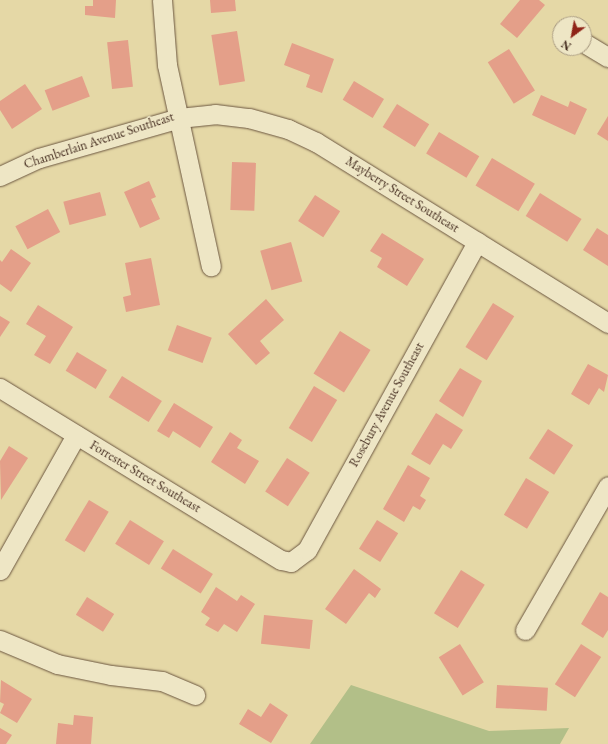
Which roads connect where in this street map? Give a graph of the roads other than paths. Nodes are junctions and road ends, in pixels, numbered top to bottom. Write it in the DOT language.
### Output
graph roads {
  1 [pos="162,0"];
  2 [pos="592,48"];
  3 [pos="608,57"];
  4 [pos="179,118"];
  5 [pos="0,176"];
  6 [pos="477,242"];
  7 [pos="211,266"];
  8 [pos="608,323"];
  9 [pos="0,388"];
  10 [pos="76,435"];
  11 [pos="608,486"];
  12 [pos="291,562"];
  13 [pos="0,570"];
  14 [pos="525,630"];
  15 [pos="0,640"];
  16 [pos="195,695"];
  1 -- 4 [label="street, Chamberlain Avenue Southeast"];
  2 -- 3 [label="street"];
  4 -- 5 [label="street, Chamberlain Avenue Southeast"];
  4 -- 6 [label="street, Mayberry Street Southeast"];
  4 -- 7 [label="street"];
  6 -- 8 [label="street, Mayberry Street Southeast"];
  6 -- 12 [label="street, Rosebury Avenue Southeast"];
  9 -- 10 [label="street, Forrester Street Southeast"];
  10 -- 12 [label="street, Forrester Street Southeast"];
  10 -- 13 [label="street"];
  11 -- 14 [label="street"];
  15 -- 16 [label="street"];
}
